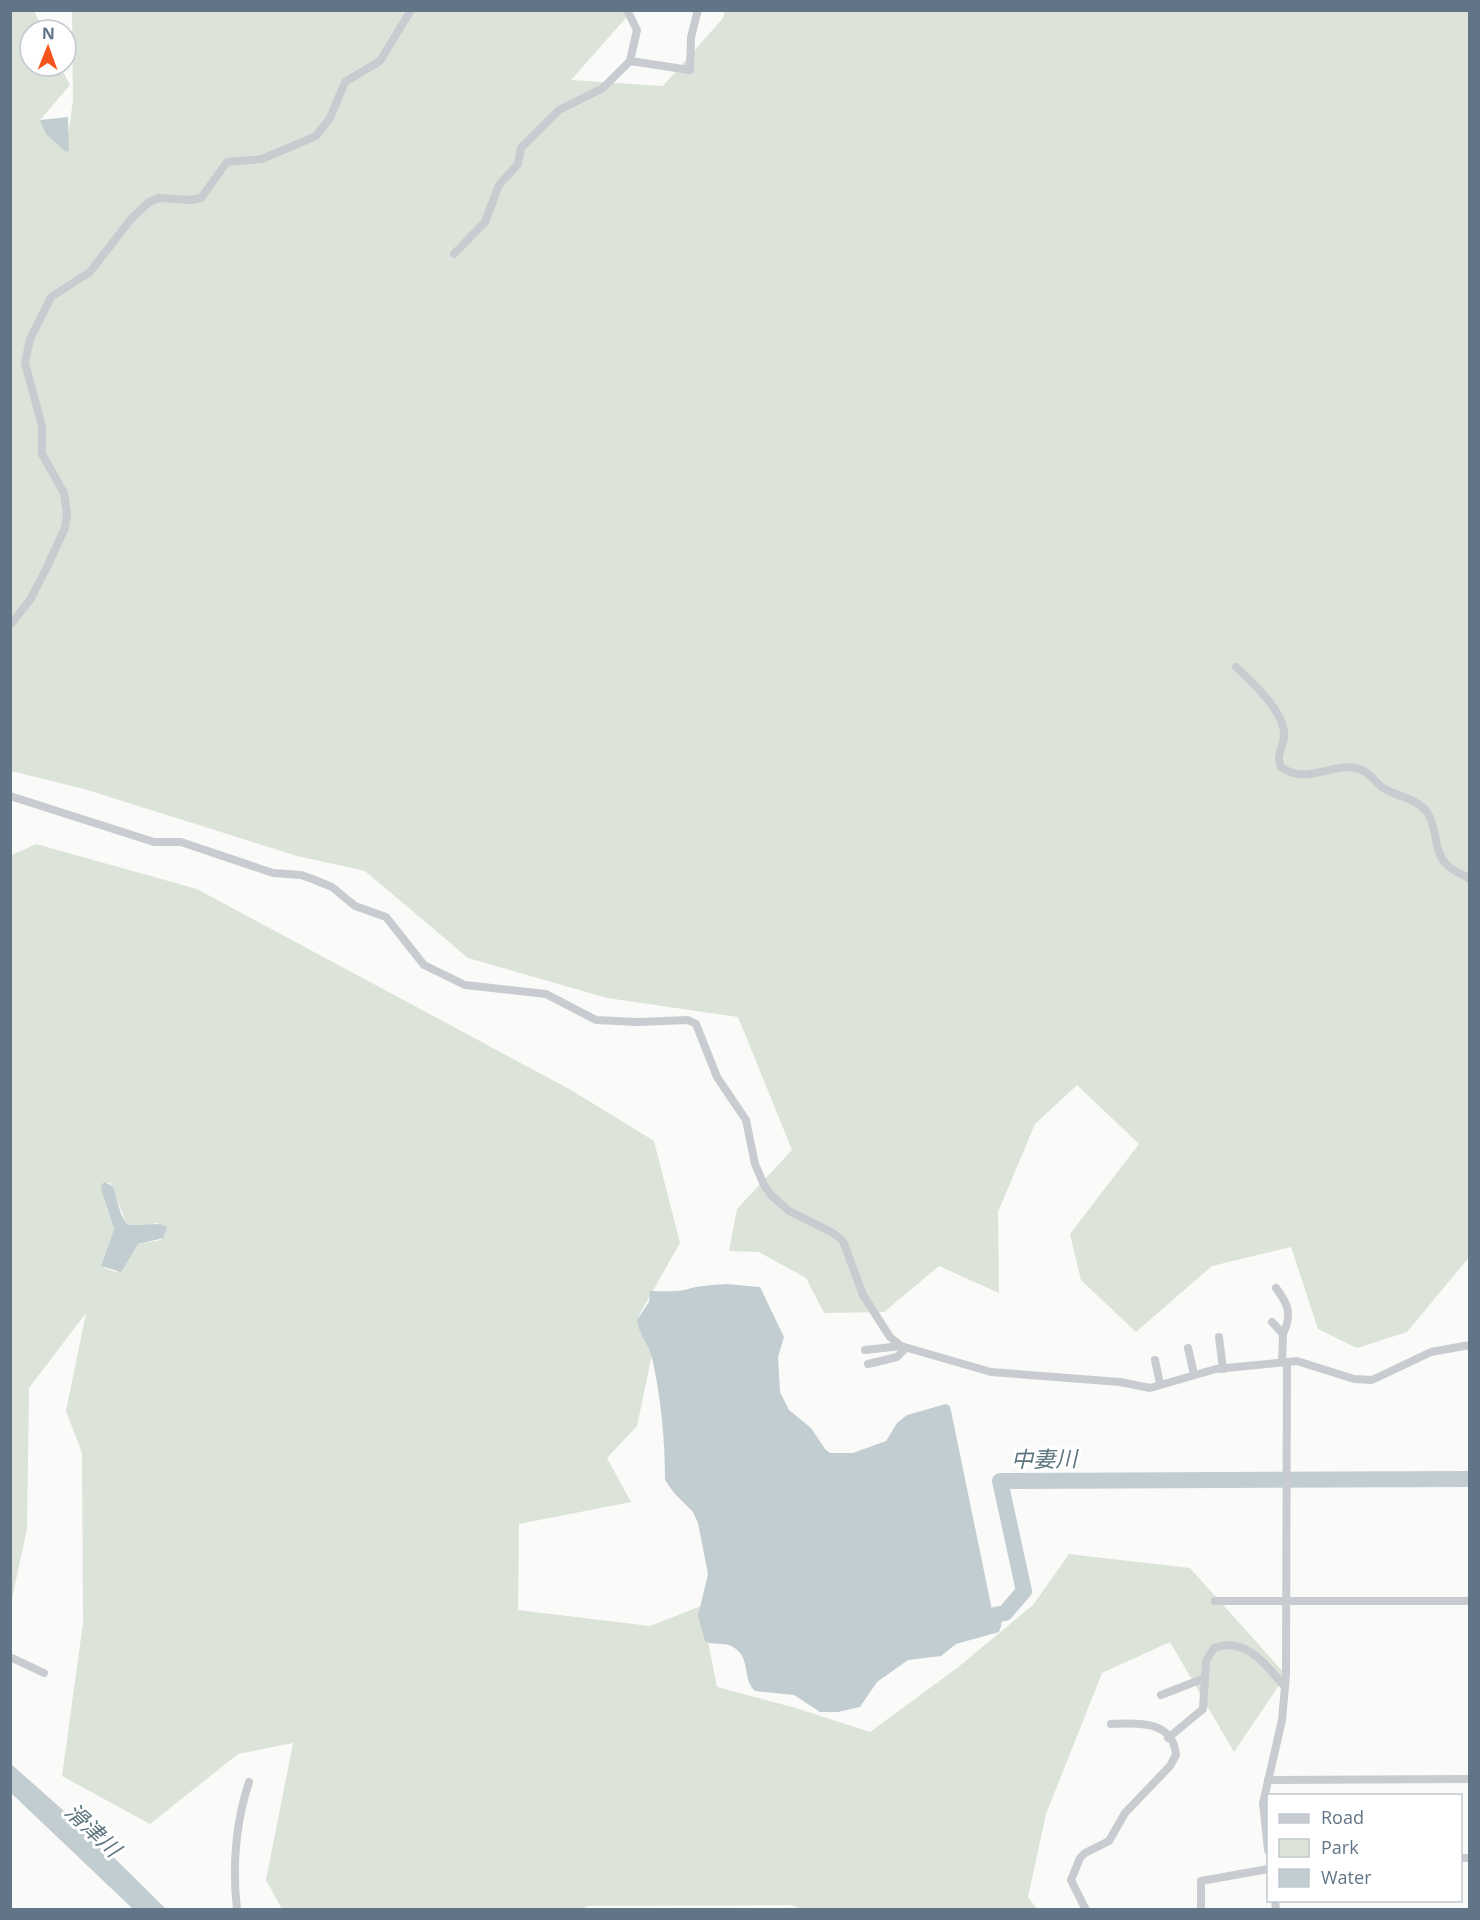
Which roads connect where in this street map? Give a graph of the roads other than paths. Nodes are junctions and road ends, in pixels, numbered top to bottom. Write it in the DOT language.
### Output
graph roads {
  1 [pos="411,10"];
  2 [pos="627,10"];
  3 [pos="698,10"];
  4 [pos="630,61"];
  5 [pos="453,254"];
  6 [pos="10,625"];
  7 [pos="1236,667"];
  8 [pos="10,796"];
  9 [pos="1470,879"];
  10 [pos="1276,1287"];
  11 [pos="1272,1322"];
  12 [pos="1283,1334"];
  13 [pos="1219,1337"];
  14 [pos="1470,1346"];
  15 [pos="904,1347"];
  16 [pos="1188,1348"];
  17 [pos="865,1350"];
  18 [pos="1155,1360"];
  19 [pos="1285,1362"];
  20 [pos="868,1364"];
  21 [pos="1222,1369"];
  22 [pos="1194,1374"];
  23 [pos="1160,1384"];
  24 [pos="1215,1601"];
  25 [pos="1470,1601"];
  26 [pos="1287,1602"];
  27 [pos="10,1657"];
  28 [pos="44,1673"];
  29 [pos="1205,1678"];
  30 [pos="1285,1686"];
  31 [pos="1161,1695"];
  32 [pos="1111,1724"];
  33 [pos="1168,1738"];
  34 [pos="1268,1779"];
  35 [pos="1470,1779"];
  36 [pos="249,1782"];
  37 [pos="1267,1841"];
  38 [pos="1267,1869"];
  39 [pos="237,1910"];
  40 [pos="1086,1910"];
  41 [pos="1202,1910"];
  1 -- 6 [label="street"];
  2 -- 4 [label="street"];
  3 -- 4 [label="street"];
  4 -- 5 [label="street"];
  7 -- 9 [label="street"];
  8 -- 15 [label="street"];
  10 -- 12 [label="street"];
  11 -- 12 [label="street"];
  12 -- 19 [label="street"];
  13 -- 21 [label="street"];
  14 -- 19 [label="street"];
  15 -- 17 [label="street"];
  15 -- 20 [label="street"];
  15 -- 23 [label="street"];
  16 -- 22 [label="street"];
  18 -- 23 [label="street"];
  19 -- 21 [label="street"];
  19 -- 26 [label="street"];
  21 -- 22 [label="street"];
  22 -- 23 [label="street"];
  24 -- 26 [label="street"];
  25 -- 26 [label="street"];
  26 -- 30 [label="street"];
  27 -- 28 [label="street"];
  29 -- 30 [label="street"];
  29 -- 31 [label="street"];
  29 -- 33 [label="street"];
  30 -- 34 [label="street"];
  32 -- 33 [label="street"];
  33 -- 40 [label="street"];
  34 -- 35 [label="street"];
  34 -- 37 [label="street"];
  36 -- 39 [label="street"];
  38 -- 41 [label="street"];
}
